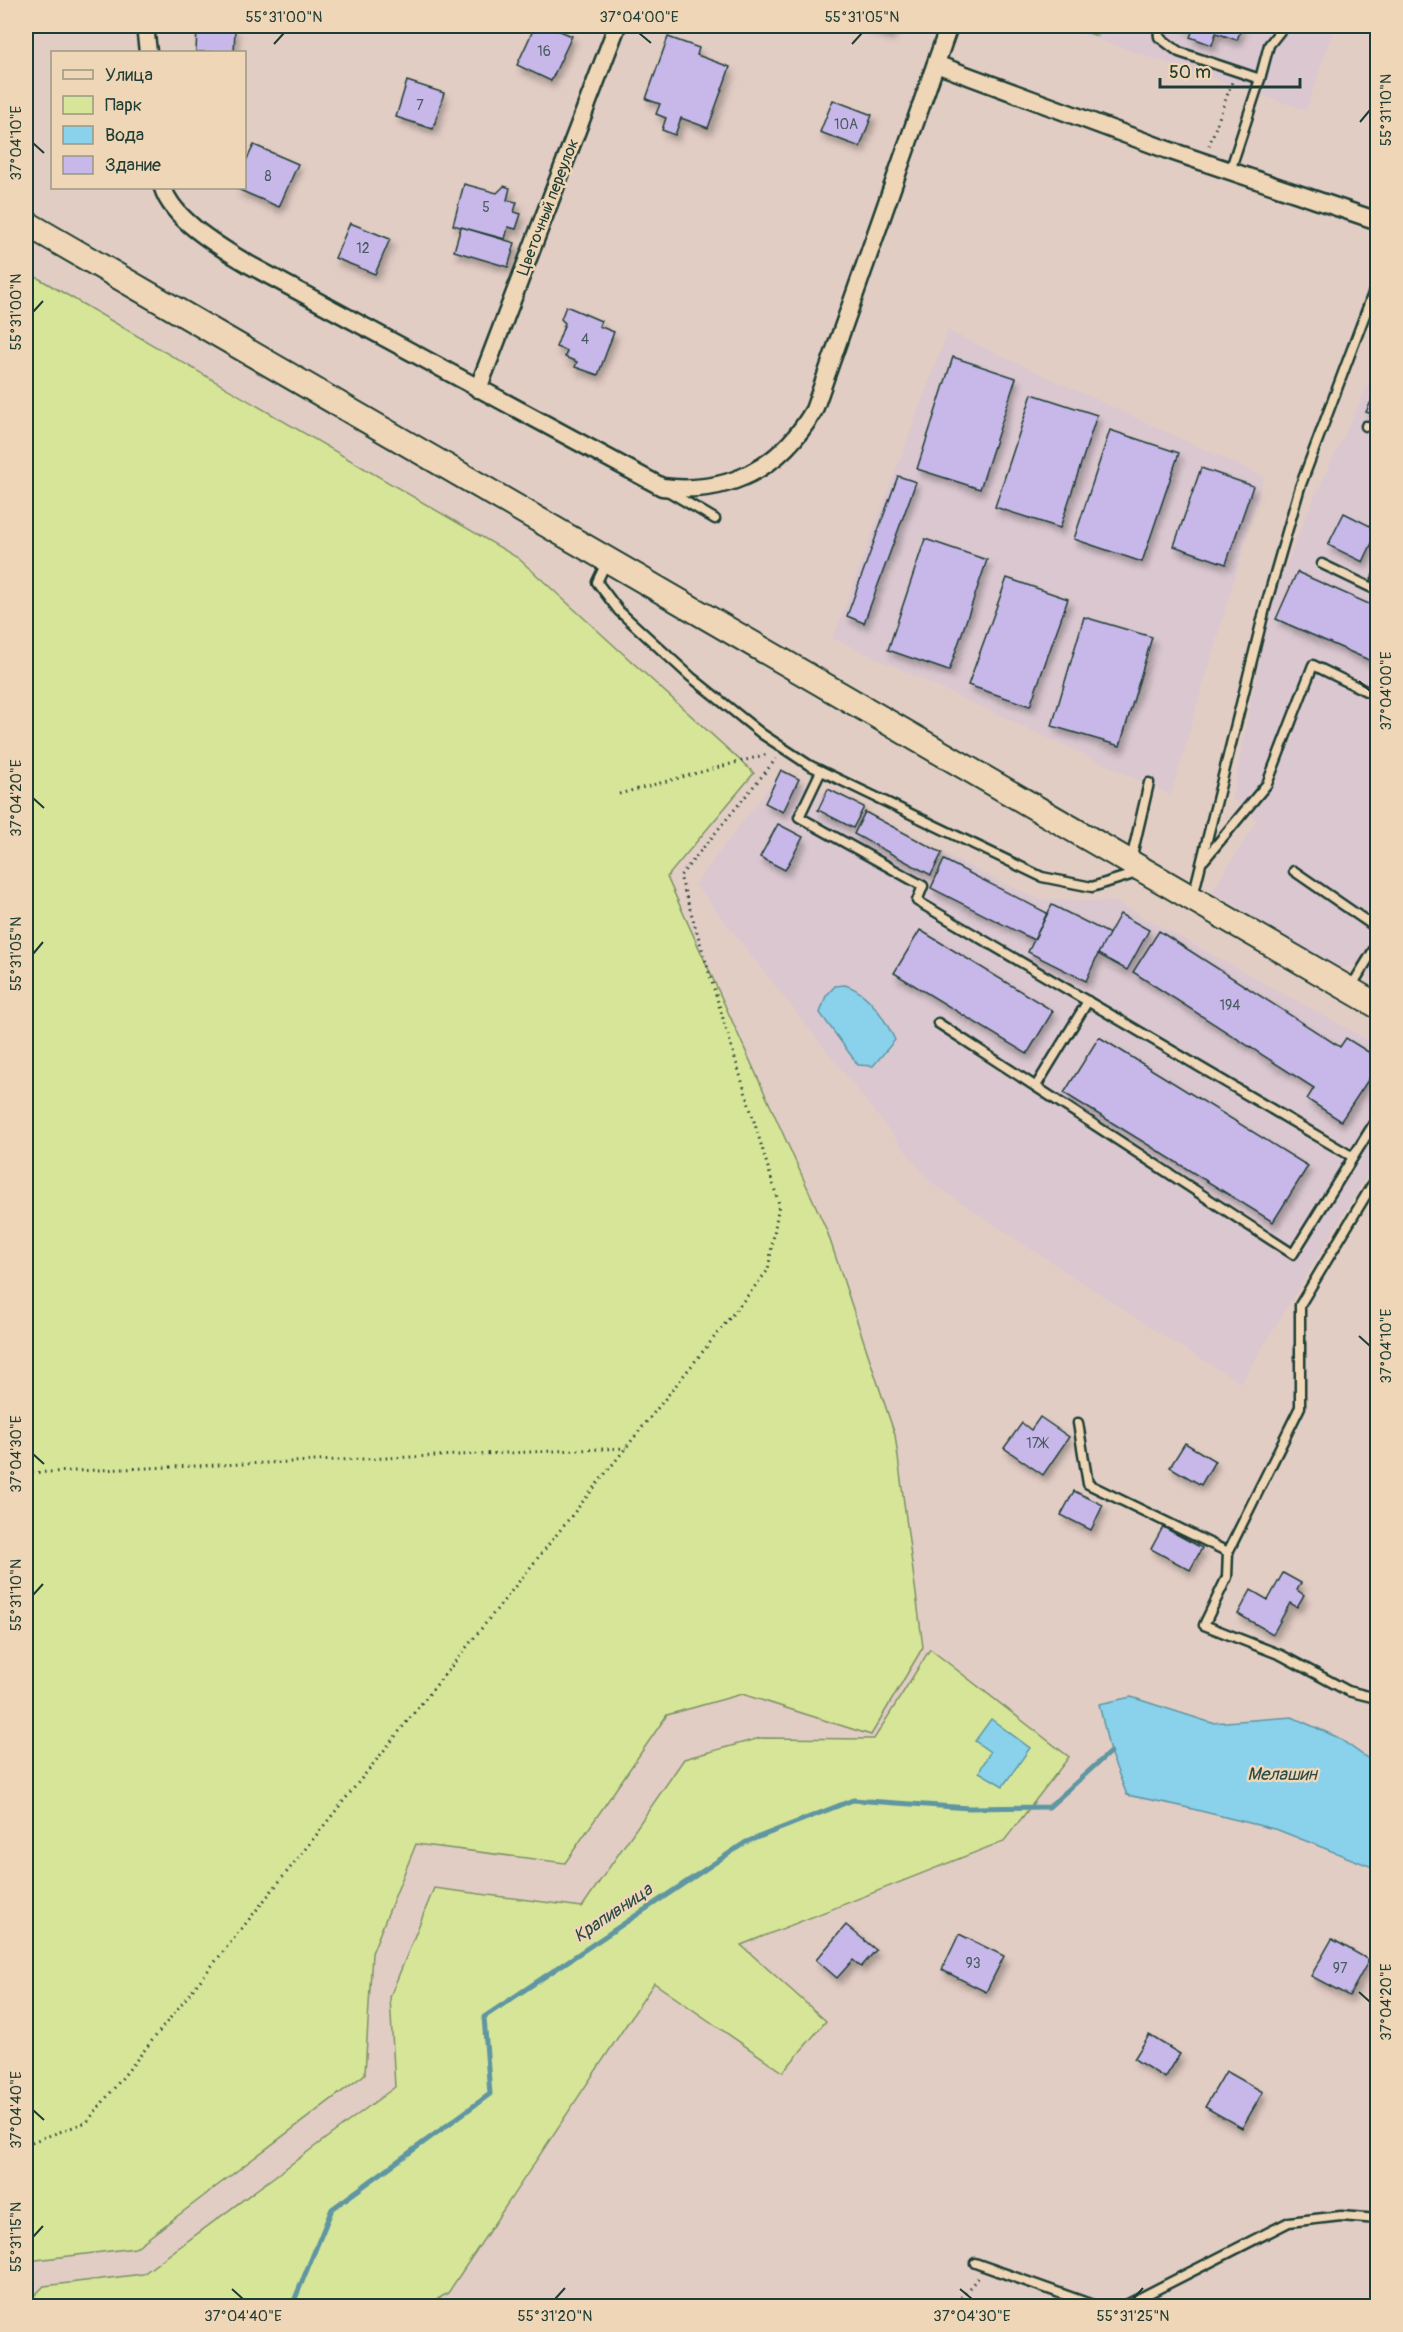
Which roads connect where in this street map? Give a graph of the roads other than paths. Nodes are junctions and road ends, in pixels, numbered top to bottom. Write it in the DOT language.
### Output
graph roads {
  1 [pos="145,26"];
  2 [pos="617,26"];
  3 [pos="949,26"];
  4 [pos="1158,26"];
  5 [pos="1284,26"];
  6 [pos="148,51"];
  7 [pos="936,64"];
  8 [pos="1260,80"];
  9 [pos="1230,171"];
  10 [pos="164,189"];
  11 [pos="1377,220"];
  12 [pos="26,223"];
  13 [pos="1377,280"];
  14 [pos="478,389"];
  15 [pos="1366,426"];
  16 [pos="1377,429"];
  17 [pos="662,488"];
  18 [pos="715,519"];
  19 [pos="607,560"];
  20 [pos="1322,564"];
  21 [pos="1377,578"];
  22 [pos="1376,590"];
  23 [pos="1377,697"];
  24 [pos="821,771"];
  25 [pos="1149,783"];
  26 [pos="1202,863"];
  27 [pos="1137,867"];
  28 [pos="1294,871"];
  29 [pos="1192,900"];
  30 [pos="1377,929"];
  31 [pos="1377,943"];
  32 [pos="1349,990"];
  33 [pos="1088,1002"];
  34 [pos="1377,1006"];
  35 [pos="938,1023"];
  36 [pos="1036,1086"];
  37 [pos="1377,1117"];
  38 [pos="1353,1157"];
  39 [pos="1377,1175"];
  40 [pos="1078,1423"];
  41 [pos="1228,1552"];
  42 [pos="1372,1697"];
  43 [pos="1377,2219"];
  44 [pos="975,2263"];
  45 [pos="1096,2307"];
  46 [pos="1124,2307"];
  1 -- 6 [label="street"];
  2 -- 14 [label="street, Цветочный переулок"];
  3 -- 7 [label="street"];
  4 -- 8 [label="lane"];
  5 -- 8 [label="lane"];
  7 -- 9 [label="street"];
  7 -- 17 [label="street"];
  8 -- 9 [label="lane"];
  9 -- 11 [label="street"];
  10 -- 14 [label="street"];
  12 -- 19 [label="street"];
  13 -- 26 [label="lane"];
  14 -- 17 [label="street"];
  15 -- 16 [label="lane"];
  17 -- 18 [label="lane"];
  19 -- 24 [label="lane"];
  19 -- 27 [label="street"];
  20 -- 22 [label="lane"];
  21 -- 22 [label="lane"];
  23 -- 26 [label="lane"];
  24 -- 27 [label="lane"];
  24 -- 33 [label="lane"];
  25 -- 27 [label="lane"];
  26 -- 29 [label="lane"];
  27 -- 29 [label="street"];
  28 -- 30 [label="lane"];
  29 -- 32 [label="street"];
  31 -- 32 [label="lane"];
  32 -- 34 [label="street"];
  33 -- 36 [label="lane"];
  33 -- 38 [label="lane"];
  35 -- 36 [label="lane"];
  36 -- 38 [label="lane"];
  37 -- 38 [label="lane"];
  39 -- 41 [label="lane"];
  40 -- 41 [label="lane"];
  41 -- 42 [label="lane"];
  43 -- 46 [label="lane"];
  44 -- 45 [label="lane"];
}
